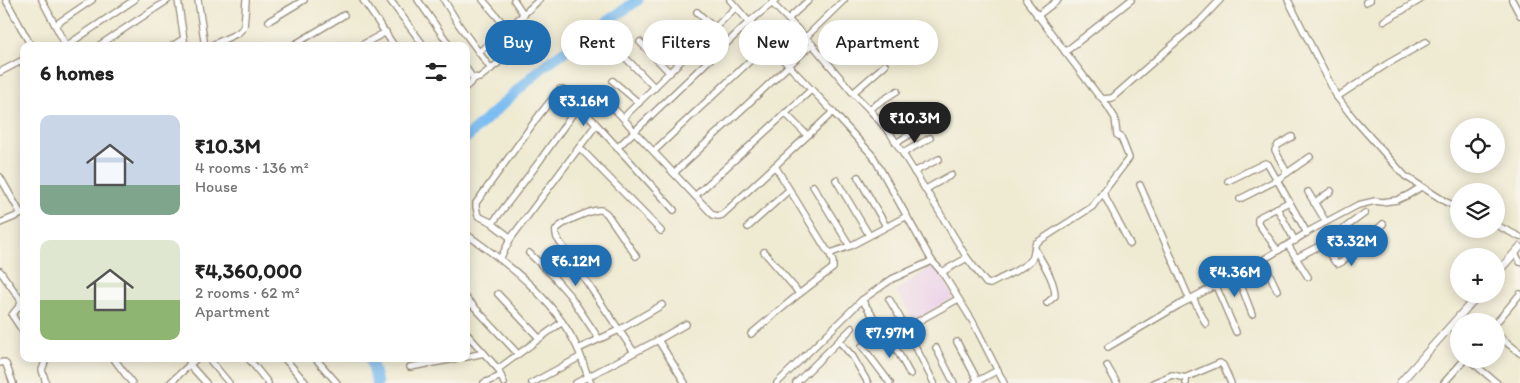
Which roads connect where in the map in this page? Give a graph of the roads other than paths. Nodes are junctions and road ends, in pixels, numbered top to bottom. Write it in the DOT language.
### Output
graph roads {
  1 [pos="6,0"];
  2 [pos="92,0"];
  3 [pos="134,0"];
  4 [pos="168,0"];
  5 [pos="178,0"];
  6 [pos="198,0"];
  7 [pos="246,0"];
  8 [pos="304,0"];
  9 [pos="364,0"];
  10 [pos="390,0"];
  11 [pos="418,0"];
  12 [pos="444,0"];
  13 [pos="483,0"];
  14 [pos="514,0"];
  15 [pos="539,0"];
  16 [pos="730,0"];
  17 [pos="809,0"];
  18 [pos="844,0"];
  19 [pos="1026,0"];
  20 [pos="1058,0"];
  21 [pos="1131,0"];
  22 [pos="1220,0"];
  23 [pos="1288,0"];
  24 [pos="1420,0"];
  25 [pos="1512,0"];
  26 [pos="44,1"];
  27 [pos="774,2"];
  28 [pos="736,7"];
  29 [pos="697,12"];
  30 [pos="1520,13"];
  31 [pos="344,15"];
  32 [pos="524,15"];
  33 [pos="1038,16"];
  34 [pos="788,19"];
  35 [pos="500,20"];
  36 [pos="518,20"];
  37 [pos="705,20"];
  38 [pos="724,20"];
  39 [pos="747,20"];
  40 [pos="752,20"];
  41 [pos="269,21"];
  42 [pos="1384,21"];
  43 [pos="55,25"];
  44 [pos="386,32"];
  45 [pos="739,32"];
  46 [pos="808,35"];
  47 [pos="183,39"];
  48 [pos="808,41"];
  49 [pos="29,42"];
  50 [pos="64,42"];
  51 [pos="72,42"];
  52 [pos="104,42"];
  53 [pos="178,42"];
  54 [pos="184,42"];
  55 [pos="204,42"];
  56 [pos="219,42"];
  57 [pos="299,42"];
  58 [pos="367,42"];
  59 [pos="392,42"];
  60 [pos="421,42"];
  61 [pos="447,42"];
  62 [pos="640,42"];
  63 [pos="1426,42"];
  64 [pos="812,44"];
  65 [pos="485,47"];
  66 [pos="479,52"];
  67 [pos="1065,52"];
  68 [pos="20,62"];
  69 [pos="496,65"];
  70 [pos="633,65"];
  71 [pos="678,65"];
  72 [pos="746,65"];
  73 [pos="885,65"];
  74 [pos="788,66"];
  75 [pos="491,69"];
  76 [pos="0,72"];
  77 [pos="670,73"];
  78 [pos="470,74"];
  79 [pos="475,78"];
  80 [pos="613,81"];
  81 [pos="470,83"];
  82 [pos="655,88"];
  83 [pos="811,90"];
  84 [pos="897,91"];
  85 [pos="853,94"];
  86 [pos="601,95"];
  87 [pos="1337,97"];
  88 [pos="1103,99"];
  89 [pos="639,103"];
  90 [pos="579,105"];
  91 [pos="869,109"];
  92 [pos="912,109"];
  93 [pos="834,112"];
  94 [pos="785,113"];
  95 [pos="623,118"];
  96 [pos="596,125"];
  97 [pos="883,125"];
  98 [pos="922,127"];
  99 [pos="635,132"];
  100 [pos="807,135"];
  101 [pos="1292,137"];
  102 [pos="930,138"];
  103 [pos="896,143"];
  104 [pos="580,148"];
  105 [pos="617,148"];
  106 [pos="654,151"];
  107 [pos="903,153"];
  108 [pos="1310,157"];
  109 [pos="939,159"];
  110 [pos="775,166"];
  111 [pos="914,172"];
  112 [pos="674,173"];
  113 [pos="1287,173"];
  114 [pos="951,175"];
  115 [pos="0,177"];
  116 [pos="858,177"];
  117 [pos="836,180"];
  118 [pos="1277,180"];
  119 [pos="1228,181"];
  120 [pos="1140,185"];
  121 [pos="813,186"];
  122 [pos="1420,187"];
  123 [pos="926,189"];
  124 [pos="789,190"];
  125 [pos="1331,191"];
  126 [pos="1308,192"];
  127 [pos="1103,193"];
  128 [pos="695,196"];
  129 [pos="1240,199"];
  130 [pos="1289,202"];
  131 [pos="1314,203"];
  132 [pos="1450,203"];
  133 [pos="1277,208"];
  134 [pos="20,210"];
  135 [pos="674,210"];
  136 [pos="1365,213"];
  137 [pos="20,214"];
  138 [pos="906,216"];
  139 [pos="0,222"];
  140 [pos="1326,222"];
  141 [pos="494,223"];
  142 [pos="1383,224"];
  143 [pos="886,226"];
  144 [pos="748,227"];
  145 [pos="1505,230"];
  146 [pos="661,231"];
  147 [pos="1307,233"];
  148 [pos="869,235"];
  149 [pos="470,237"];
  150 [pos="1520,237"];
  151 [pos="511,238"];
  152 [pos="1294,241"];
  153 [pos="1130,244"];
  154 [pos="1323,244"];
  155 [pos="1288,245"];
  156 [pos="850,246"];
  157 [pos="1034,247"];
  158 [pos="1520,247"];
  159 [pos="1278,251"];
  160 [pos="764,252"];
  161 [pos="829,252"];
  162 [pos="529,253"];
  163 [pos="1515,253"];
  164 [pos="636,256"];
  165 [pos="967,258"];
  166 [pos="1296,258"];
  167 [pos="500,259"];
  168 [pos="1263,260"];
  169 [pos="932,261"];
  170 [pos="1520,262"];
  171 [pos="1505,264"];
  172 [pos="0,271"];
  173 [pos="942,272"];
  174 [pos="1237,275"];
  175 [pos="1308,277"];
  176 [pos="1216,286"];
  177 [pos="1277,290"];
  178 [pos="498,294"];
  179 [pos="799,294"];
  180 [pos="1520,294"];
  181 [pos="20,299"];
  182 [pos="888,299"];
  183 [pos="958,299"];
  184 [pos="1191,299"];
  185 [pos="862,300"];
  186 [pos="470,302"];
  187 [pos="1047,303"];
  188 [pos="1471,303"];
  189 [pos="20,305"];
  190 [pos="662,305"];
  191 [pos="1504,313"];
  192 [pos="1252,314"];
  193 [pos="562,322"];
  194 [pos="686,324"];
  195 [pos="1206,324"];
  196 [pos="20,327"];
  197 [pos="852,328"];
  198 [pos="906,328"];
  199 [pos="619,330"];
  200 [pos="1236,332"];
  201 [pos="750,334"];
  202 [pos="888,334"];
  203 [pos="470,337"];
  204 [pos="539,338"];
  205 [pos="599,339"];
  206 [pos="658,340"];
  207 [pos="839,341"];
  208 [pos="1505,341"];
  209 [pos="957,342"];
  210 [pos="862,346"];
  211 [pos="1108,347"];
  212 [pos="936,348"];
  213 [pos="578,349"];
  214 [pos="634,352"];
  215 [pos="484,353"];
  216 [pos="1520,353"];
  217 [pos="518,354"];
  218 [pos="470,356"];
  219 [pos="580,357"];
  220 [pos="45,362"];
  221 [pos="116,362"];
  222 [pos="192,362"];
  223 [pos="212,362"];
  224 [pos="251,362"];
  225 [pos="289,362"];
  226 [pos="319,362"];
  227 [pos="438,362"];
  228 [pos="0,363"];
  229 [pos="189,364"];
  230 [pos="1107,366"];
  231 [pos="410,367"];
  232 [pos="1458,368"];
  233 [pos="1478,368"];
  234 [pos="998,370"];
  235 [pos="499,372"];
  236 [pos="910,374"];
  237 [pos="176,377"];
  238 [pos="588,377"];
  239 [pos="1186,381"];
  240 [pos="977,382"];
  241 [pos="13,383"];
  242 [pos="46,383"];
  243 [pos="132,383"];
  244 [pos="170,383"];
  245 [pos="180,383"];
  246 [pos="206,383"];
  247 [pos="229,383"];
  248 [pos="268,383"];
  249 [pos="306,383"];
  250 [pos="337,383"];
  251 [pos="484,383"];
  252 [pos="504,383"];
  253 [pos="532,383"];
  254 [pos="576,383"];
  255 [pos="591,383"];
  256 [pos="686,383"];
  257 [pos="777,383"];
  258 [pos="796,383"];
  259 [pos="868,383"];
  260 [pos="890,383"];
  261 [pos="934,383"];
  262 [pos="954,383"];
  263 [pos="1004,383"];
  264 [pos="1117,383"];
  265 [pos="1153,383"];
  266 [pos="1231,383"];
  267 [pos="1400,383"];
  268 [pos="1444,383"];
  269 [pos="1497,383"];
  1 -- 49 [label="street"];
  2 -- 43 [label="street"];
  3 -- 51 [label="street"];
  4 -- 52 [label="street"];
  5 -- 47 [label="street"];
  6 -- 55 [label="street"];
  7 -- 56 [label="street"];
  8 -- 41 [label="street"];
  9 -- 44 [label="street"];
  10 -- 60 [label="street"];
  11 -- 61 [label="street"];
  12 -- 66 [label="street"];
  13 -- 35 [label="street"];
  14 -- 32 [label="street"];
  15 -- 32 [label="street"];
  16 -- 28 [label="street"];
  17 -- 34 [label="street"];
  18 -- 46 [label="street"];
  19 -- 33 [label="street"];
  20 -- 33 [label="street"];
  21 -- 67 [label="street"];
  22 -- 88 [label="street"];
  23 -- 87 [label="street"];
  24 -- 42 [label="street"];
  25 -- 30 [label="street"];
  26 -- 43 [label="street"];
  27 -- 34 [label="street"];
  27 -- 40 [label="street"];
  28 -- 38 [label="street"];
  28 -- 39 [label="street"];
  29 -- 37 [label="street"];
  31 -- 57 [label="street"];
  32 -- 36 [label="street"];
  33 -- 67 [label="street"];
  43 -- 50 [label="street"];
  44 -- 58 [label="street"];
  44 -- 59 [label="street"];
  45 -- 99 [label="street"];
  47 -- 53 [label="street"];
  47 -- 54 [label="street"];
  48 -- 64 [label="street"];
  62 -- 77 [label="street"];
  63 -- 87 [label="street"];
  64 -- 74 [label="street"];
  64 -- 85 [label="street"];
  65 -- 66 [label="street"];
  66 -- 75 [label="street"];
  67 -- 88 [label="street"];
  68 -- 76 [label="street"];
  69 -- 75 [label="street"];
  70 -- 82 [label="street"];
  71 -- 77 [label="street"];
  72 -- 106 [label="street"];
  73 -- 85 [label="street"];
  74 -- 83 [label="street"];
  74 -- 112 [label="street"];
  75 -- 79 [label="street"];
  77 -- 82 [label="street"];
  78 -- 79 [label="street"];
  79 -- 81 [label="street"];
  80 -- 89 [label="street"];
  82 -- 89 [label="street"];
  83 -- 93 [label="street"];
  83 -- 94 [label="street"];
  84 -- 91 [label="street"];
  85 -- 91 [label="street"];
  86 -- 95 [label="street"];
  87 -- 122 [label="street"];
  88 -- 127 [label="street"];
  89 -- 95 [label="street"];
  90 -- 96 [label="street"];
  90 -- 141 [label="street"];
  90 -- 141 [label="street"];
  91 -- 97 [label="street"];
  92 -- 97 [label="street"];
  93 -- 100 [label="street"];
  93 -- 138 [label="street"];
  94 -- 100 [label="street"];
  94 -- 128 [label="street"];
  95 -- 99 [label="street"];
  96 -- 104 [label="street"];
  96 -- 105 [label="street"];
  97 -- 103 [label="street"];
  98 -- 103 [label="street"];
  99 -- 105 [label="street"];
  99 -- 106 [label="street"];
  100 -- 110 [label="street"];
  101 -- 113 [label="street"];
  102 -- 107 [label="street"];
  103 -- 107 [label="street"];
  104 -- 146 [label="street"];
  104 -- 151 [label="street"];
  105 -- 135 [label="street"];
  106 -- 112 [label="street"];
  107 -- 111 [label="street"];
  108 -- 113 [label="street"];
  109 -- 111 [label="street"];
  110 -- 124 [label="street"];
  110 -- 128 [label="street"];
  111 -- 123 [label="street"];
  112 -- 128 [label="street"];
  113 -- 118 [label="street"];
  114 -- 123 [label="street"];
  115 -- 134 [label="street"];
  116 -- 143 [label="street"];
  117 -- 148 [label="street"];
  118 -- 119 [label="street"];
  118 -- 129 [label="street"];
  118 -- 130 [label="street"];
  120 -- 184 [label="street"];
  121 -- 156 [label="street"];
  122 -- 132 [label="street"];
  122 -- 140 [label="street"];
  123 -- 165 [label="street"];
  124 -- 144 [label="street"];
  124 -- 161 [label="street"];
  125 -- 131 [label="street"];
  126 -- 131 [label="street"];
  127 -- 153 [label="street"];
  127 -- 157 [label="street"];
  130 -- 133 [label="street"];
  130 -- 147 [label="street"];
  131 -- 140 [label="street"];
  133 -- 152 [label="street"];
  133 -- 159 [label="street"];
  136 -- 154 [label="street"];
  137 -- 139 [label="street"];
  138 -- 143 [label="street"];
  138 -- 169 [label="street"];
  140 -- 147 [label="street"];
  141 -- 151 [label="street"];
  142 -- 154 [label="street"];
  143 -- 148 [label="street"];
  145 -- 150 [label="street"];
  147 -- 152 [label="street"];
  148 -- 156 [label="street"];
  149 -- 167 [label="street"];
  151 -- 167 [label="street"];
  152 -- 155 [label="street"];
  154 -- 166 [label="street"];
  155 -- 159 [label="street"];
  155 -- 166 [label="street"];
  156 -- 161 [label="street"];
  157 -- 165 [label="street"];
  157 -- 187 [label="street"];
  158 -- 163 [label="street"];
  159 -- 168 [label="street"];
  160 -- 179 [label="street"];
  161 -- 179 [label="street"];
  162 -- 205 [label="street"];
  163 -- 170 [label="street"];
  163 -- 171 [label="street"];
  164 -- 199 [label="street"];
  165 -- 173 [label="street"];
  166 -- 175 [label="street"];
  167 -- 193 [label="street"];
  168 -- 174 [label="street"];
  168 -- 177 [label="street"];
  169 -- 173 [label="street"];
  169 -- 185 [label="street"];
  172 -- 181 [label="street"];
  173 -- 183 [label="street"];
  174 -- 176 [label="street"];
  174 -- 192 [label="street"];
  176 -- 184 [label="street"];
  176 -- 200 [label="street"];
  178 -- 204 [label="street"];
  179 -- 201 [label="street"];
  180 -- 191 [label="street"];
  182 -- 198 [label="street"];
  183 -- 198 [label="street"];
  183 -- 234 [label="street"];
  184 -- 195 [label="street"];
  184 -- 211 [label="street"];
  185 -- 202 [label="street"];
  185 -- 257 [label="street"];
  186 -- 217 [label="street"];
  188 -- 267 [label="street"];
  189 -- 196 [label="street"];
  190 -- 199 [label="street"];
  193 -- 204 [label="street"];
  193 -- 213 [label="street"];
  194 -- 206 [label="street"];
  197 -- 207 [label="street"];
  198 -- 202 [label="street"];
  198 -- 261 [label="street"];
  199 -- 205 [label="street"];
  199 -- 214 [label="street"];
  202 -- 236 [label="street"];
  203 -- 215 [label="street"];
  204 -- 217 [label="street"];
  205 -- 213 [label="street"];
  206 -- 214 [label="street"];
  206 -- 256 [label="street"];
  207 -- 258 [label="street"];
  207 -- 259 [label="street"];
  208 -- 216 [label="street"];
  209 -- 240 [label="street"];
  210 -- 260 [label="street"];
  212 -- 262 [label="street"];
  213 -- 219 [label="street"];
  214 -- 238 [label="street"];
  215 -- 218 [label="street"];
  215 -- 235 [label="street"];
  217 -- 235 [label="street"];
  219 -- 238 [label="street"];
  219 -- 253 [label="street"];
  220 -- 242 [label="street"];
  221 -- 243 [label="street"];
  222 -- 229 [label="street"];
  223 -- 247 [label="street"];
  224 -- 248 [label="street"];
  225 -- 249 [label="street"];
  226 -- 250 [label="street"];
  227 -- 231 [label="street"];
  228 -- 241 [label="street"];
  229 -- 237 [label="street"];
  229 -- 246 [label="street"];
  230 -- 264 [label="street"];
  232 -- 268 [label="street"];
  233 -- 269 [label="street"];
  234 -- 240 [label="street"];
  234 -- 263 [label="street"];
  235 -- 251 [label="street"];
  235 -- 252 [label="street"];
  237 -- 244 [label="street"];
  237 -- 245 [label="street"];
  238 -- 254 [label="street"];
  238 -- 255 [label="street"];
  239 -- 265 [label="street"];
  239 -- 266 [label="street"];
}
